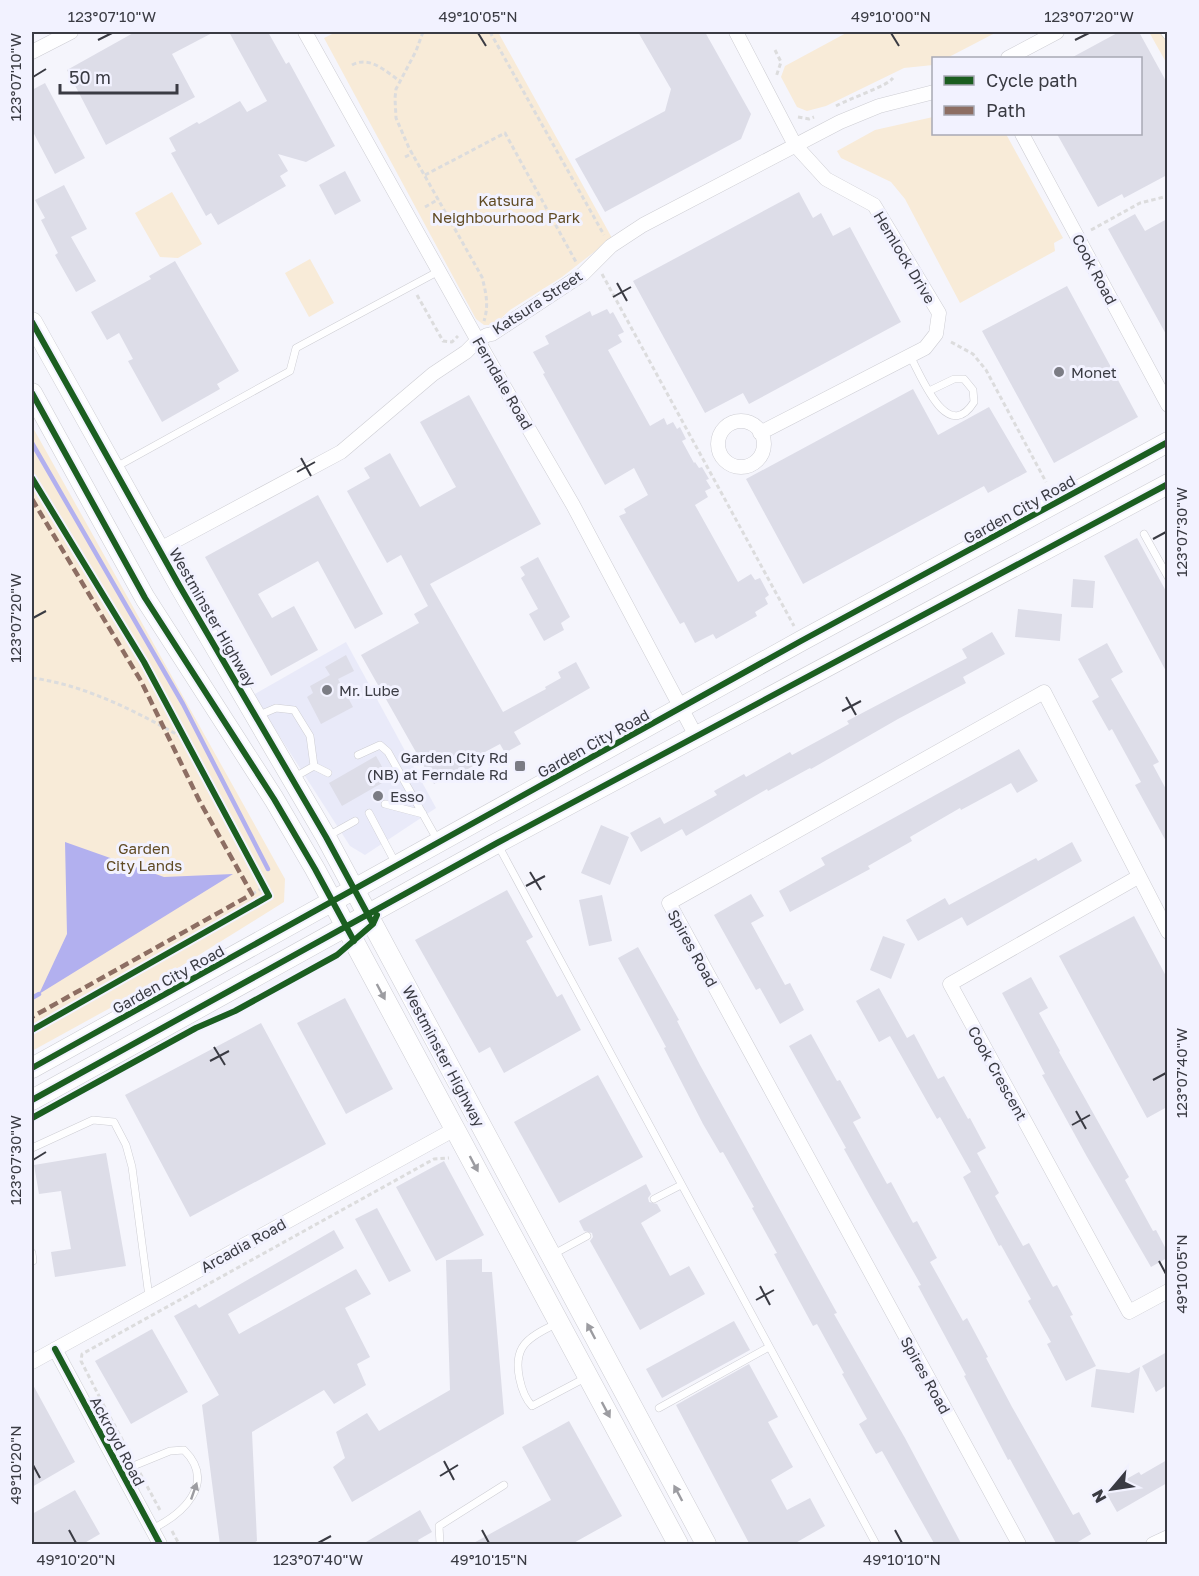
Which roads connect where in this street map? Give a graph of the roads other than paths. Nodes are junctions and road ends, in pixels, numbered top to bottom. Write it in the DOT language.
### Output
graph roads {
  1 [pos="71,32"];
  2 [pos="305,32"];
  3 [pos="736,32"];
  4 [pos="1057,32"];
  5 [pos="1164,32"];
  6 [pos="1167,37"];
  7 [pos="32,52"];
  8 [pos="1010,57"];
  9 [pos="932,92"];
  10 [pos="1023,135"];
  11 [pos="795,145"];
  12 [pos="439,271"];
  13 [pos="32,322"];
  14 [pos="478,340"];
  15 [pos="910,356"];
  16 [pos="930,391"];
  17 [pos="32,393"];
  18 [pos="1167,405"];
  19 [pos="760,433"];
  20 [pos="1167,442"];
  21 [pos="114,468"];
  22 [pos="1167,484"];
  23 [pos="1144,534"];
  24 [pos="160,549"];
  25 [pos="1167,577"];
  26 [pos="682,708"];
  27 [pos="256,716"];
  28 [pos="696,736"];
  29 [pos="358,755"];
  30 [pos="314,766"];
  31 [pos="328,773"];
  32 [pos="292,778"];
  33 [pos="385,804"];
  34 [pos="369,813"];
  35 [pos="423,814"];
  36 [pos="355,821"];
  37 [pos="326,837"];
  38 [pos="439,843"];
  39 [pos="497,843"];
  40 [pos="397,866"];
  41 [pos="1137,877"];
  42 [pos="355,889"];
  43 [pos="333,902"];
  44 [pos="368,914"];
  45 [pos="346,926"];
  46 [pos="1167,933"];
  47 [pos="32,1068"];
  48 [pos="32,1100"];
  49 [pos="454,1129"];
  50 [pos="32,1148"];
  51 [pos="681,1185"];
  52 [pos="654,1199"];
  53 [pos="587,1236"];
  54 [pos="550,1256"];
  55 [pos="1167,1291"];
  56 [pos="149,1297"];
  57 [pos="559,1323"];
  58 [pos="769,1347"];
  59 [pos="55,1349"];
  60 [pos="32,1362"];
  61 [pos="587,1376"];
  62 [pos="659,1408"];
  63 [pos="121,1471"];
  64 [pos="504,1485"];
  65 [pos="152,1529"];
  66 [pos="1167,1537"];
  67 [pos="160,1545"];
  68 [pos="440,1545"];
  69 [pos="678,1545"];
  70 [pos="706,1545"];
  71 [pos="876,1545"];
  72 [pos="1019,1545"];
  73 [pos="1153,1545"];
  1 -- 7 [label="street"];
  2 -- 12 [label="street, Ferndale Road"];
  3 -- 11 [label="street, Hemlock Drive"];
  4 -- 8 [label="street"];
  5 -- 6 [label="lane"];
  9 -- 11 [label="street, Katsura Street"];
  10 -- 18 [label="street, Cook Road"];
  11 -- 14 [label="street, Katsura Street"];
  11 -- 15 [label="street, Hemlock Drive"];
  12 -- 14 [label="street, Ferndale Road"];
  12 -- 21 [label="lane"];
  13 -- 21 [label="main road, Westminster Highway"];
  14 -- 24 [label="street, Katsura Street"];
  14 -- 26 [label="street, Ferndale Road"];
  15 -- 16 [label="lane"];
  15 -- 19 [label="street, Hemlock Drive"];
  16 -- 16 [label="lane"];
  17 -- 43 [label="main road, Westminster Highway"];
  20 -- 26 [label="main road, Garden City Road"];
  21 -- 24 [label="main road, Westminster Highway"];
  22 -- 28 [label="main road"];
  23 -- 25 [label="lane"];
  24 -- 27 [label="main road, Westminster Highway"];
  26 -- 28 [label="street, Ferndale Road"];
  26 -- 38 [label="main road, Garden City Road"];
  27 -- 30 [label="lane"];
  27 -- 32 [label="main road, Westminster Highway"];
  28 -- 39 [label="main road"];
  29 -- 35 [label="lane"];
  30 -- 31 [label="lane"];
  30 -- 32 [label="lane"];
  32 -- 37 [label="main road, Westminster Highway"];
  33 -- 35 [label="lane"];
  34 -- 40 [label="lane"];
  35 -- 38 [label="lane"];
  36 -- 37 [label="lane"];
  37 -- 42 [label="main road, Westminster Highway"];
  38 -- 40 [label="main road, Garden City Road"];
  39 -- 44 [label="main road"];
  39 -- 51 [label="lane"];
  40 -- 42 [label="main road, Garden City Road"];
  41 -- 46 [label="street, Spires Road"];
  41 -- 55 [label="street, Cook Crescent"];
  41 -- 72 [label="street, Spires Road"];
  42 -- 43 [label="main road, Garden City Road"];
  42 -- 44 [label="main road, Westminster Highway"];
  43 -- 45 [label="main road, Westminster Highway"];
  43 -- 47 [label="main road, Garden City Road"];
  44 -- 45 [label="main road"];
  44 -- 54 [label="main road, Westminster Highway"];
  45 -- 48 [label="main road"];
  45 -- 49 [label="main road, Westminster Highway, one-way"];
  49 -- 56 [label="street, Arcadia Road"];
  49 -- 57 [label="main road, Westminster Highway, one-way"];
  50 -- 56 [label="lane"];
  51 -- 52 [label="lane"];
  51 -- 58 [label="lane"];
  53 -- 54 [label="lane"];
  70 -- 54 [label="main road, Westminster Highway, one-way"];
  56 -- 59 [label="street, Arcadia Road"];
  57 -- 61 [label="main road, Westminster Highway"];
  57 -- 61 [label="lane"];
  58 -- 62 [label="lane"];
  58 -- 71 [label="lane"];
  59 -- 60 [label="street, Arcadia Road"];
  59 -- 63 [label="street, Ackroyd Road"];
  61 -- 69 [label="main road, Westminster Highway, one-way"];
  63 -- 65 [label="street, Ackroyd Road"];
  65 -- 63 [label="lane, one-way"];
  64 -- 68 [label="lane"];
  65 -- 67 [label="street, Ackroyd Road"];
  66 -- 73 [label="street"];
}
